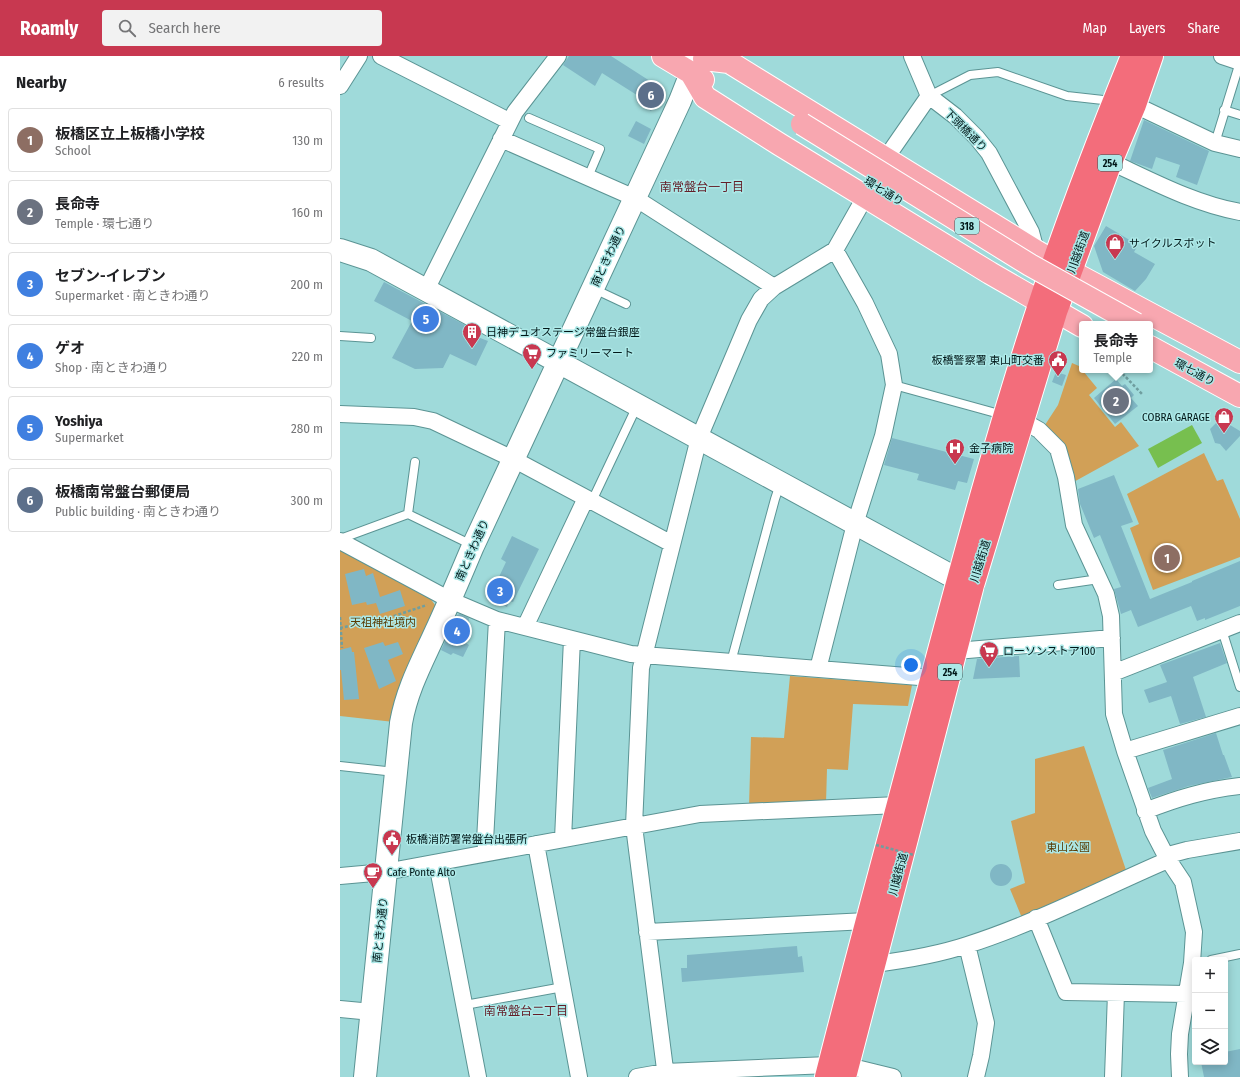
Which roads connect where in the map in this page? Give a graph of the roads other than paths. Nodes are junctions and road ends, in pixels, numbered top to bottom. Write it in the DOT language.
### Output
graph roads {
  1 [pos="359,56"];
  2 [pos="382,56"];
  3 [pos="558,56"];
  4 [pos="663,56"];
  5 [pos="912,56"];
  6 [pos="1132,56"];
  7 [pos="1152,56"];
  8 [pos="1222,56"];
  9 [pos="698,61"];
  10 [pos="1240,62"];
  11 [pos="340,86"];
  12 [pos="929,96"];
  13 [pos="1113,101"];
  14 [pos="1134,105"];
  15 [pos="1224,110"];
  16 [pos="1240,115"];
  17 [pos="518,116"];
  18 [pos="798,129"];
  19 [pos="501,139"];
  20 [pos="1215,143"];
  21 [pos="1240,148"];
  22 [pos="886,158"];
  23 [pos="1111,162"];
  24 [pos="588,177"];
  25 [pos="865,196"];
  26 [pos="635,198"];
  27 [pos="1240,212"];
  28 [pos="340,250"];
  29 [pos="836,250"];
  30 [pos="1036,251"];
  31 [pos="1062,266"];
  32 [pos="774,287"];
  33 [pos="592,288"];
  34 [pos="426,290"];
  35 [pos="626,304"];
  36 [pos="1048,307"];
  37 [pos="1102,321"];
  38 [pos="1131,321"];
  39 [pos="1079,324"];
  40 [pos="1153,334"];
  41 [pos="340,336"];
  42 [pos="371,338"];
  43 [pos="1153,348"];
  44 [pos="558,362"];
  45 [pos="1239,364"];
  46 [pos="1153,366"];
  47 [pos="1204,369"];
  48 [pos="894,385"];
  49 [pos="1240,396"];
  50 [pos="637,405"];
  51 [pos="1240,412"];
  52 [pos="340,414"];
  53 [pos="1014,418"];
  54 [pos="699,438"];
  55 [pos="513,459"];
  56 [pos="415,462"];
  57 [pos="781,483"];
  58 [pos="589,499"];
  59 [pos="408,514"];
  60 [pos="856,524"];
  61 [pos="340,540"];
  62 [pos="672,544"];
  63 [pos="473,546"];
  64 [pos="1099,579"];
  65 [pos="965,582"];
  66 [pos="1058,585"];
  67 [pos="441,602"];
  68 [pos="497,620"];
  69 [pos="1240,623"];
  70 [pos="525,627"];
  71 [pos="1222,630"];
  72 [pos="1112,638"];
  73 [pos="572,639"];
  74 [pos="956,651"];
  75 [pos="644,656"];
  76 [pos="731,662"];
  77 [pos="818,669"];
  78 [pos="1113,673"];
  79 [pos="932,678"];
  80 [pos="1240,687"];
  81 [pos="1240,716"];
  82 [pos="1125,751"];
  83 [pos="340,766"];
  84 [pos="396,772"];
  85 [pos="1240,786"];
  86 [pos="898,805"];
  87 [pos="1145,811"];
  88 [pos="634,826"];
  89 [pos="563,840"];
  90 [pos="1240,841"];
  91 [pos="536,844"];
  92 [pos="487,853"];
  93 [pos="1166,858"];
  94 [pos="438,863"];
  95 [pos="385,872"];
  96 [pos="340,876"];
  97 [pos="1036,918"];
  98 [pos="867,920"];
  99 [pos="648,932"];
  100 [pos="967,945"];
  101 [pos="1240,954"];
  102 [pos="1194,957"];
  103 [pos="1226,957"];
  104 [pos="874,964"];
  105 [pos="1192,972"];
  106 [pos="563,987"];
  107 [pos="1116,993"];
  108 [pos="1187,994"];
  109 [pos="465,1005"];
  110 [pos="340,1009"];
  111 [pos="372,1012"];
  112 [pos="837,1071"];
  113 [pos="665,1074"];
  114 [pos="365,1077"];
  115 [pos="478,1077"];
  116 [pos="578,1077"];
  117 [pos="637,1077"];
  118 [pos="893,1077"];
  119 [pos="976,1077"];
  120 [pos="1113,1077"];
  121 [pos="1180,1077"];
  1 -- 11 [label="street"];
  2 -- 17 [label="street"];
  3 -- 17 [label="street"];
  4 -- 9 [label="main road, 環七通り / 318"];
  5 -- 12 [label="street, 下頭橋通り"];
  6 -- 13 [label="highway, 川越街道 / 254"];
  7 -- 14 [label="highway, 川越街道 / 254"];
  8 -- 10 [label="street"];
  9 -- 18 [label="main road, 環七通り / 318"];
  9 -- 22 [label="main road"];
  9 -- 25 [label="main road"];
  9 -- 26 [label="street, 南ときわ通り"];
  10 -- 15 [label="lane"];
  12 -- 13 [label="lane"];
  12 -- 22 [label="street"];
  12 -- 30 [label="street, 下頭橋通り"];
  13 -- 31 [label="highway, 川越街道 / 254"];
  14 -- 20 [label="street"];
  14 -- 23 [label="highway, 川越街道 / 254"];
  15 -- 16 [label="lane"];
  15 -- 20 [label="lane"];
  17 -- 19 [label="street"];
  17 -- 24 [label="lane"];
  18 -- 37 [label="main road, 環七通り / 318"];
  18 -- 38 [label="main road, 環七通り / 318, bridge"];
  19 -- 24 [label="street"];
  19 -- 34 [label="street"];
  20 -- 21 [label="street"];
  22 -- 30 [label="main road"];
  23 -- 27 [label="street"];
  23 -- 31 [label="highway, 川越街道 / 254"];
  24 -- 26 [label="street"];
  25 -- 29 [label="street"];
  25 -- 36 [label="main road"];
  26 -- 32 [label="street"];
  26 -- 33 [label="street, 南ときわ通り"];
  28 -- 34 [label="street"];
  29 -- 32 [label="street"];
  29 -- 48 [label="street"];
  30 -- 31 [label="main road"];
  31 -- 36 [label="highway, 川越街道 / 254"];
  31 -- 45 [label="main road"];
  32 -- 54 [label="street"];
  33 -- 35 [label="lane"];
  33 -- 44 [label="street, 南ときわ通り"];
  34 -- 44 [label="street"];
  36 -- 39 [label="main road"];
  36 -- 53 [label="highway, 川越街道 / 254"];
  40 -- 47 [label="main road, 環七通り"];
  41 -- 42 [label="lane"];
  43 -- 47 [label="main road, 環七通り"];
  44 -- 50 [label="street"];
  44 -- 55 [label="street, 南ときわ通り"];
  45 -- 47 [label="main road, 環七通り"];
  46 -- 51 [label="main road"];
  47 -- 49 [label="main road, 環七通り"];
  48 -- 53 [label="lane"];
  48 -- 60 [label="street"];
  50 -- 54 [label="street"];
  50 -- 58 [label="lane"];
  52 -- 55 [label="street"];
  53 -- 64 [label="street"];
  53 -- 65 [label="highway, 川越街道 / 254"];
  54 -- 57 [label="street"];
  54 -- 62 [label="street"];
  55 -- 58 [label="street"];
  55 -- 63 [label="street, 南ときわ通り"];
  56 -- 59 [label="lane"];
  57 -- 60 [label="street"];
  57 -- 76 [label="lane"];
  58 -- 62 [label="street"];
  58 -- 70 [label="street"];
  59 -- 61 [label="lane"];
  59 -- 63 [label="lane"];
  60 -- 65 [label="street"];
  60 -- 77 [label="street"];
  61 -- 67 [label="street"];
  62 -- 75 [label="street"];
  63 -- 67 [label="street, 南ときわ通り"];
  64 -- 66 [label="lane"];
  64 -- 72 [label="street"];
  65 -- 74 [label="highway, 川越街道 / 254"];
  65 -- 79 [label="highway, 川越街道 / 254"];
  67 -- 68 [label="street"];
  67 -- 84 [label="street, 南ときわ通り"];
  68 -- 70 [label="street"];
  68 -- 92 [label="street"];
  69 -- 71 [label="street"];
  70 -- 73 [label="street"];
  71 -- 78 [label="street"];
  71 -- 80 [label="lane"];
  72 -- 74 [label="street"];
  72 -- 78 [label="street"];
  73 -- 75 [label="street"];
  73 -- 89 [label="street"];
  74 -- 104 [label="highway, 川越街道 / 254"];
  75 -- 76 [label="street"];
  75 -- 88 [label="street"];
  76 -- 77 [label="street"];
  77 -- 79 [label="street"];
  78 -- 82 [label="street"];
  79 -- 86 [label="highway, 川越街道 / 254"];
  81 -- 82 [label="street"];
  82 -- 87 [label="street"];
  83 -- 84 [label="lane"];
  84 -- 95 [label="street, 南ときわ通り"];
  85 -- 87 [label="street"];
  86 -- 88 [label="street"];
  86 -- 98 [label="highway, 川越街道 / 254"];
  87 -- 93 [label="street"];
  88 -- 89 [label="street"];
  88 -- 99 [label="street"];
  89 -- 91 [label="street"];
  90 -- 93 [label="street"];
  91 -- 92 [label="street"];
  91 -- 106 [label="street"];
  92 -- 94 [label="street"];
  93 -- 97 [label="street"];
  93 -- 102 [label="street"];
  94 -- 95 [label="street"];
  94 -- 109 [label="street"];
  95 -- 96 [label="street"];
  95 -- 111 [label="street, 南ときわ通り"];
  97 -- 100 [label="street"];
  97 -- 107 [label="street"];
  98 -- 99 [label="street"];
  98 -- 112 [label="highway, 川越街道 / 254"];
  99 -- 113 [label="street"];
  100 -- 104 [label="street"];
  100 -- 119 [label="street"];
  101 -- 103 [label="lane"];
  104 -- 112 [label="highway, 川越街道 / 254"];
  105 -- 108 [label="street"];
  106 -- 109 [label="lane"];
  106 -- 116 [label="street"];
  107 -- 108 [label="street"];
  107 -- 120 [label="street"];
  108 -- 121 [label="street"];
  109 -- 115 [label="street"];
  110 -- 111 [label="street"];
  111 -- 114 [label="street, 南ときわ通り"];
  112 -- 113 [label="street"];
  112 -- 118 [label="street"];
  113 -- 117 [label="street"];
}
